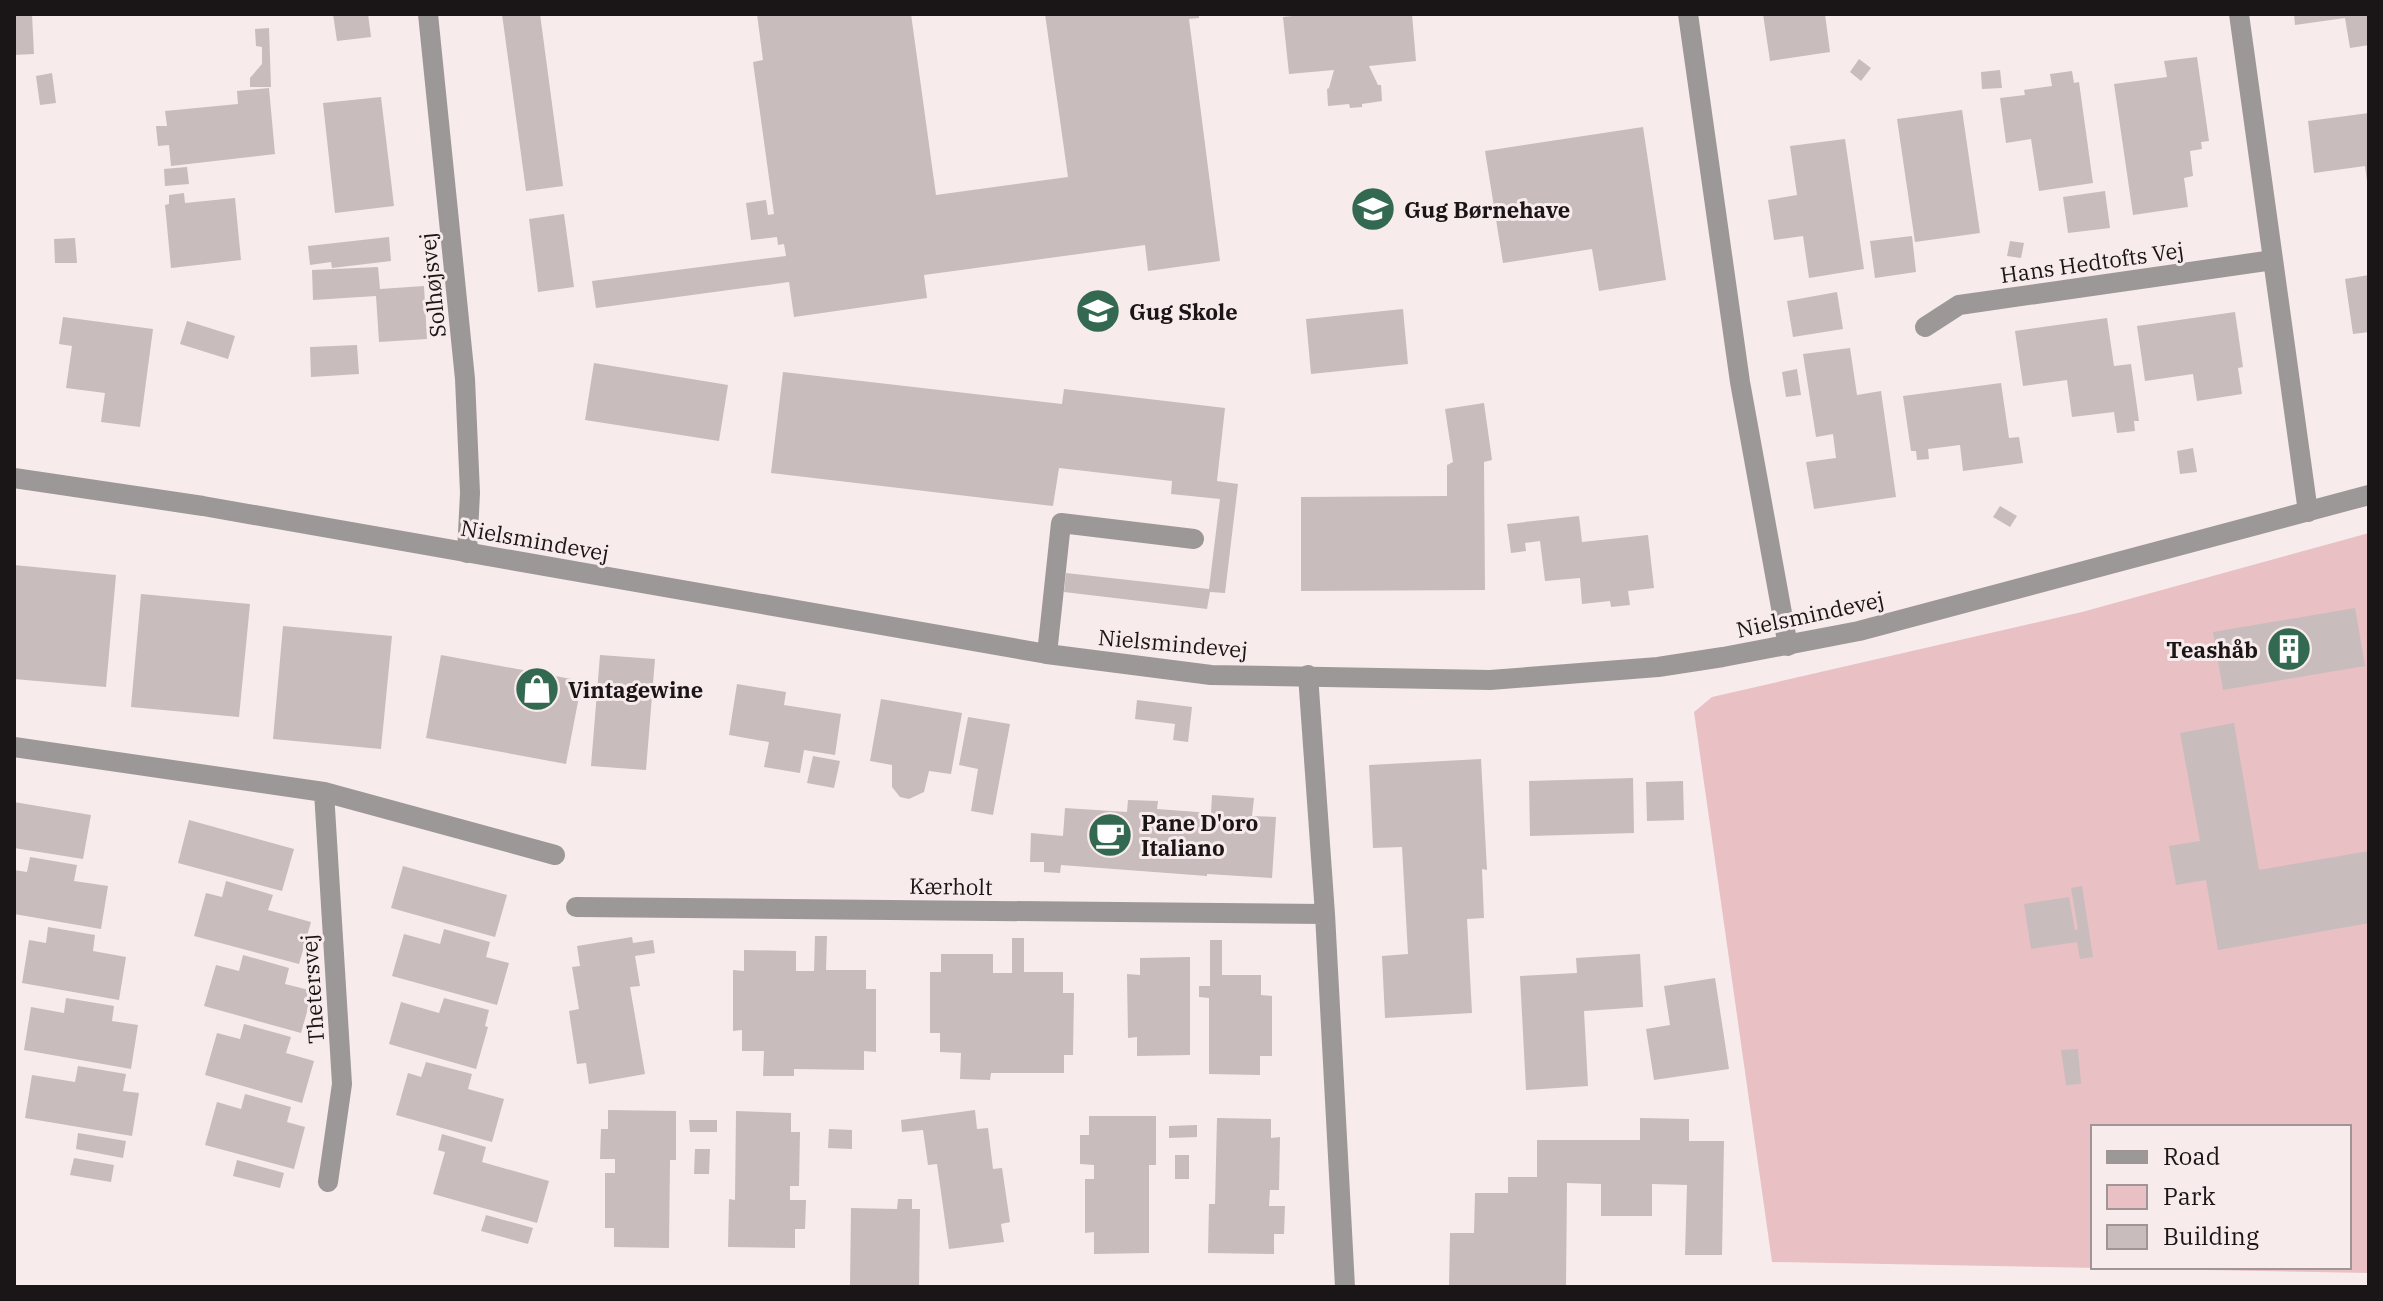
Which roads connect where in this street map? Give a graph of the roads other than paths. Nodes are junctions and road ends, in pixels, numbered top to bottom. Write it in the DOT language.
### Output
graph roads {
  1 [pos="428,14"];
  2 [pos="1688,14"];
  3 [pos="2239,14"];
  4 [pos="2273,260"];
  5 [pos="1925,327"];
  6 [pos="14,478"];
  7 [pos="2369,495"];
  8 [pos="2308,512"];
  9 [pos="1194,539"];
  10 [pos="467,553"];
  11 [pos="1788,646"];
  12 [pos="1047,654"];
  13 [pos="1308,675"];
  14 [pos="14,747"];
  15 [pos="324,792"];
  16 [pos="555,855"];
  17 [pos="576,907"];
  18 [pos="1325,914"];
  19 [pos="328,1182"];
  20 [pos="1345,1287"];
  1 -- 10 [label="street, Solhøjsvej"];
  2 -- 11 [label="street"];
  3 -- 4 [label="street"];
  4 -- 5 [label="street, Hans Hedtofts Vej"];
  4 -- 8 [label="street"];
  6 -- 10 [label="street, Nielsmindevej"];
  7 -- 8 [label="street, Nielsmindevej"];
  8 -- 11 [label="street, Nielsmindevej"];
  9 -- 12 [label="street"];
  10 -- 12 [label="street, Nielsmindevej"];
  11 -- 13 [label="street, Nielsmindevej"];
  12 -- 13 [label="street, Nielsmindevej"];
  13 -- 18 [label="street"];
  14 -- 15 [label="street"];
  15 -- 16 [label="street"];
  15 -- 19 [label="street, Thetersvej"];
  17 -- 18 [label="street, Kærholt"];
  18 -- 20 [label="street"];
}
